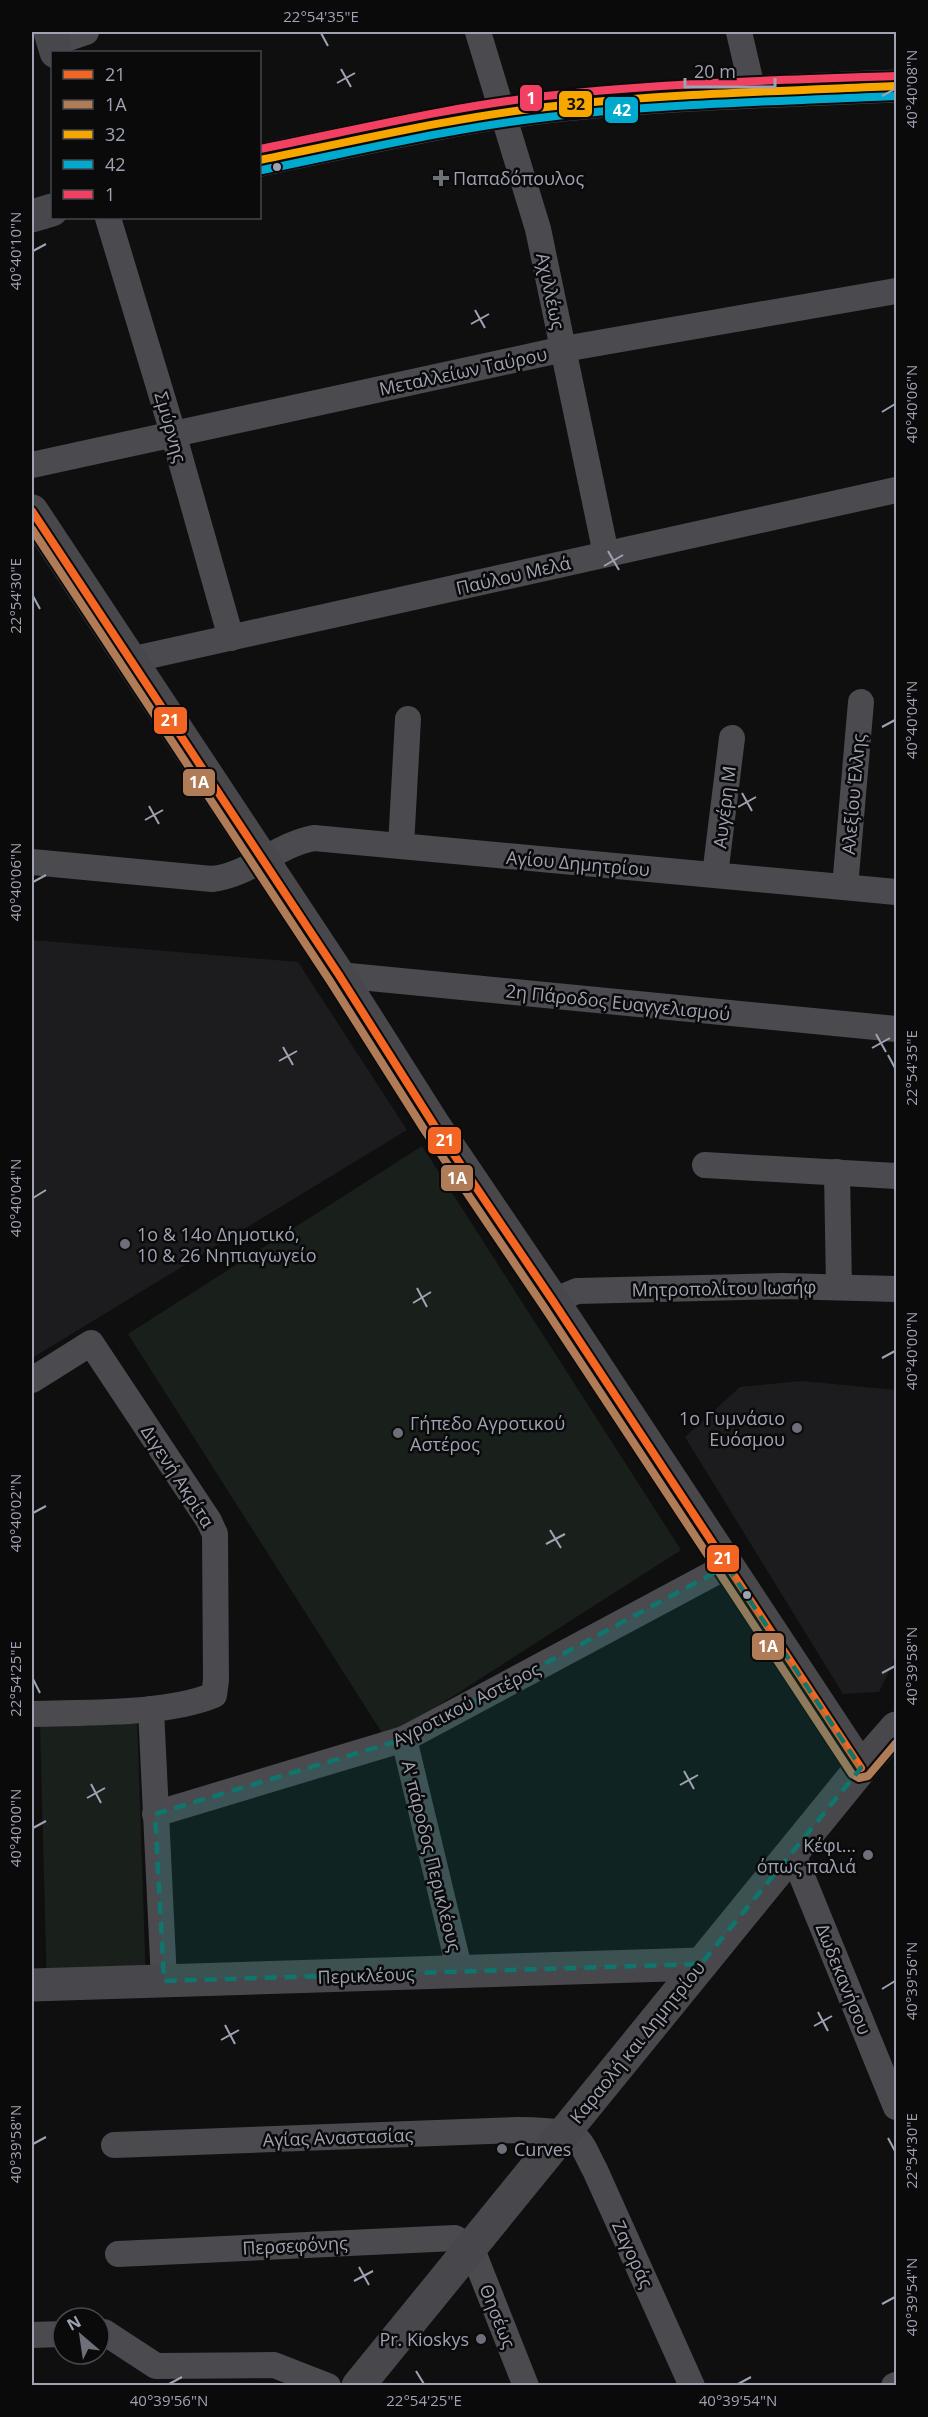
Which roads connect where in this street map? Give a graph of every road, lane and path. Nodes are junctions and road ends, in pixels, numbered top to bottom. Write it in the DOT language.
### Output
graph roads {
  1 [pos="86,32"];
  2 [pos="478,32"];
  3 [pos="740,32"];
  4 [pos="53,42"];
  5 [pos="897,86"];
  6 [pos="753,92"];
  7 [pos="504,113"];
  8 [pos="261,160"];
  9 [pos="51,210"];
  10 [pos="32,216"];
  11 [pos="108,219"];
  12 [pos="897,291"];
  13 [pos="564,349"];
  14 [pos="173,433"];
  15 [pos="32,465"];
  16 [pos="897,490"];
  17 [pos="32,511"];
  18 [pos="606,554"];
  19 [pos="231,638"];
  20 [pos="130,660"];
  21 [pos="861,702"];
  22 [pos="408,719"];
  23 [pos="732,738"];
  24 [pos="401,846"];
  25 [pos="263,859"];
  26 [pos="32,862"];
  27 [pos="715,875"];
  28 [pos="845,887"];
  29 [pos="897,892"];
  30 [pos="339,975"];
  31 [pos="897,1029"];
  32 [pos="705,1165"];
  33 [pos="837,1172"];
  34 [pos="897,1176"];
  35 [pos="839,1287"];
  36 [pos="897,1289"];
  37 [pos="554,1301"];
  38 [pos="32,1380"];
  39 [pos="727,1566"];
  40 [pos="152,1709"];
  41 [pos="32,1714"];
  42 [pos="897,1728"];
  43 [pos="404,1739"];
  44 [pos="861,1768"];
  45 [pos="155,1814"];
  46 [pos="792,1852"];
  47 [pos="701,1964"];
  48 [pos="460,1972"];
  49 [pos="164,1981"];
  50 [pos="32,1985"];
  51 [pos="889,2067"];
  52 [pos="897,2107"];
  53 [pos="562,2134"];
  54 [pos="114,2145"];
  55 [pos="471,2247"];
  56 [pos="118,2254"];
  57 [pos="51,2334"];
  58 [pos="32,2335"];
  59 [pos="111,2337"];
  60 [pos="328,2385"];
  61 [pos="358,2385"];
  62 [pos="525,2385"];
  63 [pos="692,2385"];
  1 -- 4 [label="street"];
  2 -- 7 [label="street, Αχιλλέως"];
  3 -- 6 [label="street"];
  5 -- 6 [label="street"];
  6 -- 7 [label="street"];
  7 -- 8 [label="street"];
  7 -- 13 [label="street, Αχιλλέως"];
  9 -- 10 [label="street"];
  11 -- 14 [label="street, Σμύρνης"];
  12 -- 13 [label="street, Μεταλλείων Ταύρου"];
  13 -- 14 [label="street, Μεταλλείων Ταύρου"];
  13 -- 18 [label="street, Αχιλλέως"];
  14 -- 15 [label="street, Μεταλλείων Ταύρου"];
  14 -- 19 [label="street, Σμύρνης"];
  16 -- 18 [label="street, Παύλου Μελά"];
  17 -- 20 [label="street"];
  18 -- 19 [label="street, Παύλου Μελά"];
  19 -- 20 [label="street, Παύλου Μελά"];
  20 -- 25 [label="street"];
  21 -- 28 [label="street, Αλεξίου Έλλης"];
  22 -- 24 [label="street"];
  23 -- 27 [label="street, Αυγέρη Μ"];
  24 -- 25 [label="street, Αγίου Δημητρίου"];
  24 -- 27 [label="street, Αγίου Δημητρίου"];
  25 -- 26 [label="street, Αγίου Δημητρίου"];
  25 -- 30 [label="street"];
  27 -- 28 [label="street, Αγίου Δημητρίου"];
  28 -- 29 [label="street, Αγίου Δημητρίου"];
  30 -- 31 [label="street, 2η Πάροδος Ευαγγελισμού"];
  30 -- 37 [label="street"];
  32 -- 33 [label="street"];
  33 -- 34 [label="street"];
  33 -- 35 [label="street"];
  35 -- 36 [label="street, Μητροπολίτου Ιωσήφ"];
  35 -- 37 [label="street, Μητροπολίτου Ιωσήφ"];
  37 -- 39 [label="street"];
  38 -- 40 [label="street, Διγενή Ακρίτα"];
  39 -- 43 [label="street, Αγροτικού Αστέρος"];
  39 -- 44 [label="street"];
  40 -- 41 [label="street"];
  40 -- 45 [label="street"];
  42 -- 44 [label="street, Καραολή και Δημητρίου"];
  43 -- 45 [label="street, Αγροτικού Αστέρος"];
  43 -- 48 [label="street, Α' πάροδος Περικλέους"];
  44 -- 46 [label="street, Καραολή και Δημητρίου"];
  45 -- 49 [label="street"];
  46 -- 47 [label="street, Καραολή και Δημητρίου"];
  46 -- 51 [label="street, Δωδεκανήσου"];
  47 -- 48 [label="street, Περικλέους"];
  47 -- 53 [label="street, Καραολή και Δημητρίου"];
  48 -- 49 [label="street, Περικλέους"];
  49 -- 50 [label="street, Περικλέους"];
  51 -- 52 [label="street, Δωδεκανήσου"];
  53 -- 54 [label="street, Αγίας Αναστασίας"];
  53 -- 55 [label="street, Καραολή και Δημητρίου"];
  53 -- 63 [label="street, Ζαγοράς"];
  55 -- 56 [label="street, Περσεφόνης"];
  55 -- 61 [label="street, Καραολή και Δημητρίου"];
  55 -- 62 [label="street, Θησέως"];
  57 -- 58 [label="street"];
  59 -- 60 [label="street"];
}
